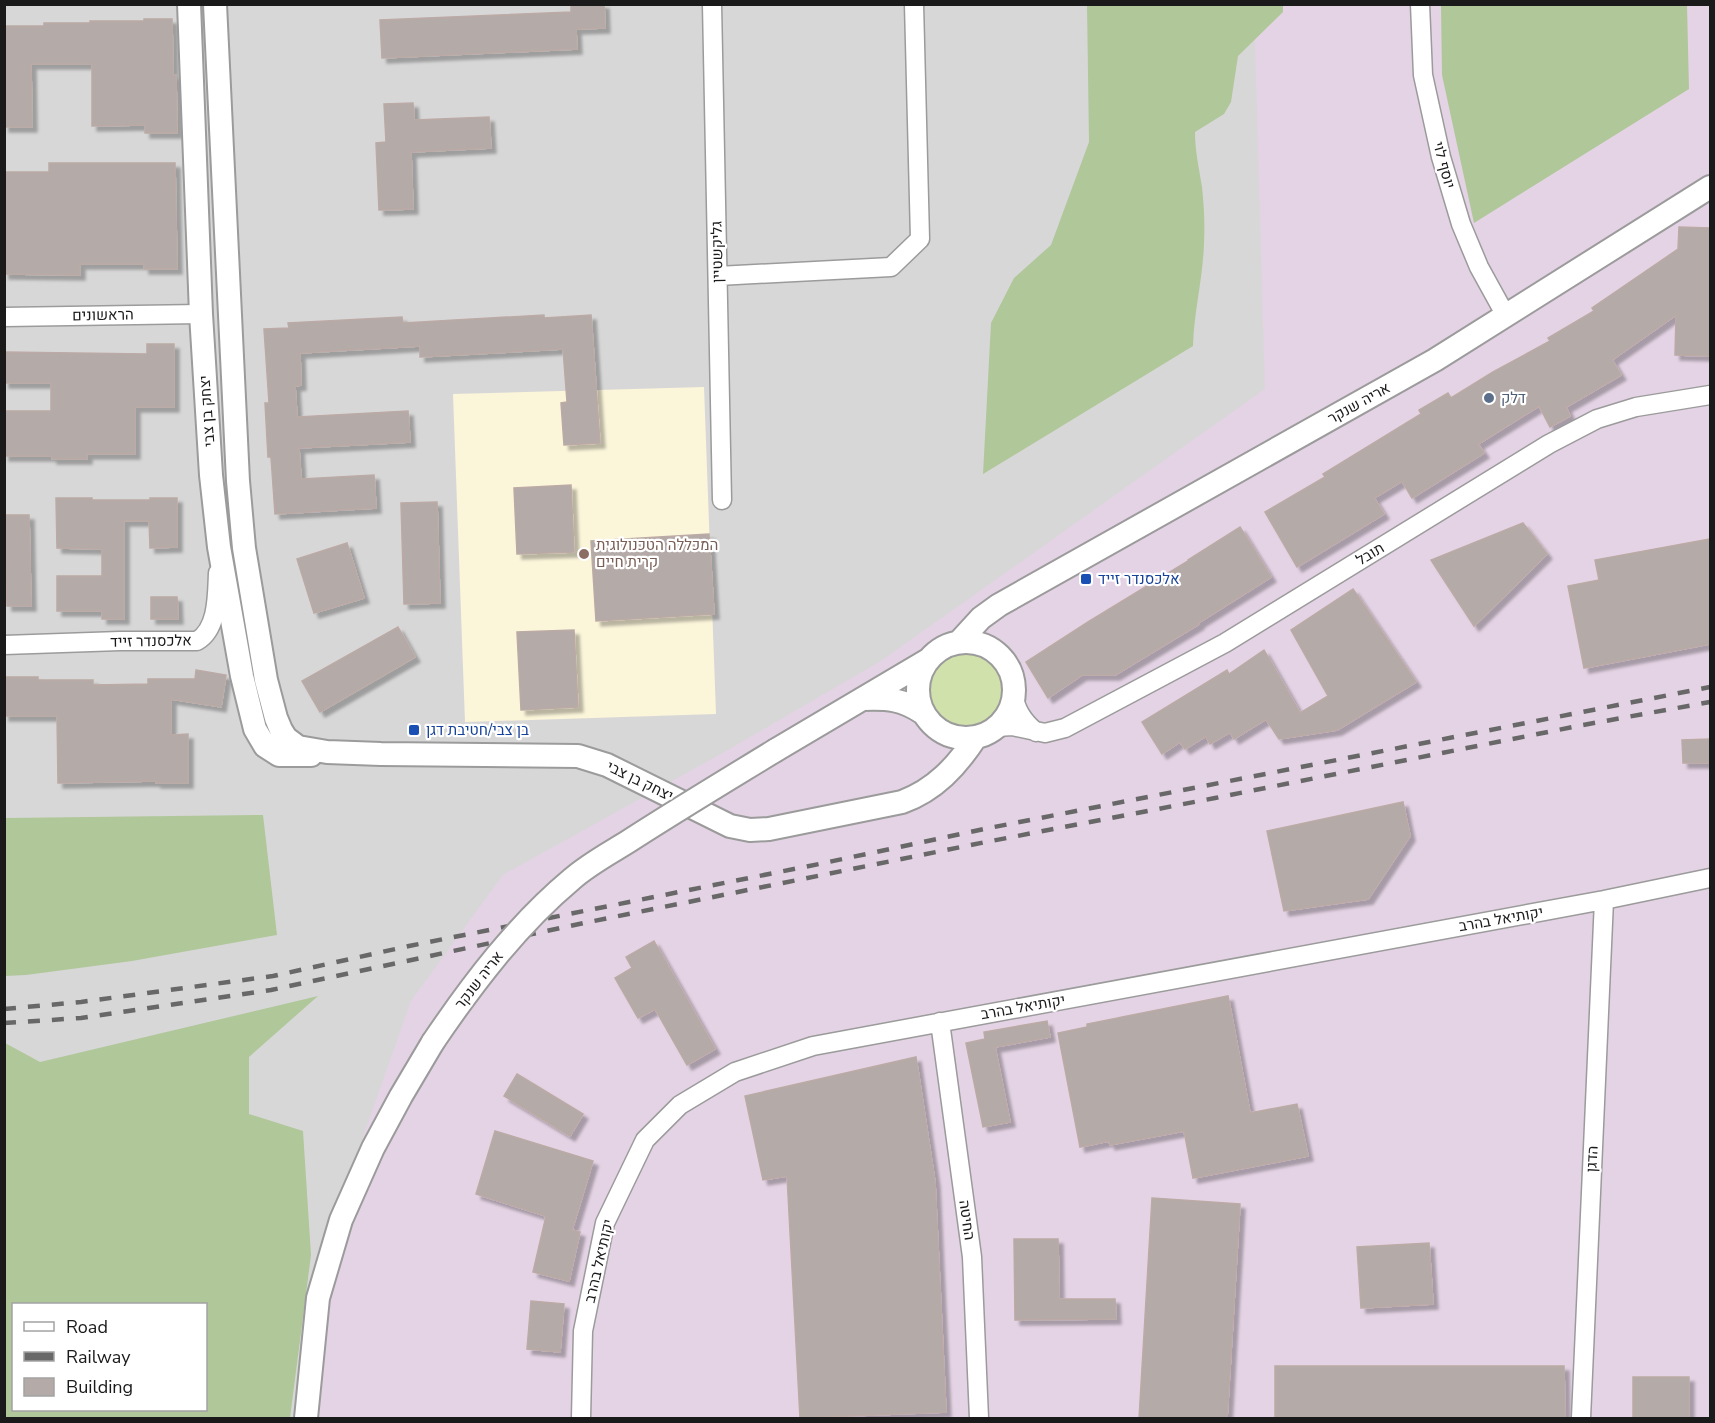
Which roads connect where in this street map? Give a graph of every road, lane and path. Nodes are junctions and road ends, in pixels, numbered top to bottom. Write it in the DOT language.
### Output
graph roads {
  1 [pos="189,4"];
  2 [pos="215,4"];
  3 [pos="712,4"];
  4 [pos="914,4"];
  5 [pos="1420,4"];
  6 [pos="1710,187"];
  7 [pos="718,276"];
  8 [pos="201,314"];
  9 [pos="1506,316"];
  10 [pos="4,317"];
  11 [pos="1710,395"];
  12 [pos="722,500"];
  13 [pos="219,547"];
  14 [pos="999,605"];
  15 [pos="958,642"];
  16 [pos="4,645"];
  17 [pos="991,649"];
  18 [pos="928,660"];
  19 [pos="1014,695"];
  20 [pos="863,699"];
  21 [pos="923,713"];
  22 [pos="997,727"];
  23 [pos="939,730"];
  24 [pos="1038,733"];
  25 [pos="976,737"];
  26 [pos="327,753"];
  27 [pos="939,782"];
  28 [pos="1710,878"];
  29 [pos="1604,900"];
  30 [pos="940,1022"];
  31 [pos="306,1419"];
  32 [pos="581,1419"];
  33 [pos="980,1419"];
  34 [pos="1581,1419"];
  1 -- 8 [label="street, יצחק בן צבי"];
  2 -- 26 [label="street, יצחק בן צבי"];
  3 -- 7 [label="street, גליקשטיין"];
  4 -- 7 [label="street"];
  5 -- 9 [label="street, יוסף לוי"];
  6 -- 9 [label="street, אריה שנקר"];
  7 -- 12 [label="street, גליקשטיין"];
  8 -- 10 [label="street, הראשונים"];
  8 -- 13 [label="street, יצחק בן צבי"];
  9 -- 14 [label="street, אריה שנקר"];
  11 -- 24 [label="street, תובל"];
  13 -- 16 [label="street, אלכסנדר זייד"];
  13 -- 26 [label="street, יצחק בן צבי"];
  14 -- 15 [label="street, אריה שנקר"];
  14 -- 17 [label="street"];
  15 -- 17 [label="street"];
  15 -- 18 [label="street"];
  17 -- 19 [label="street"];
  18 -- 20 [label="street, אריה שנקר"];
  18 -- 21 [label="street"];
  19 -- 22 [label="street"];
  19 -- 24 [label="street"];
  20 -- 21 [label="street"];
  20 -- 31 [label="street, אריה שנקר, bridge"];
  21 -- 23 [label="street"];
  22 -- 24 [label="street, תובל"];
  22 -- 25 [label="street"];
  23 -- 25 [label="street"];
  23 -- 27 [label="street"];
  25 -- 27 [label="street, יצחק בן צבי"];
  26 -- 27 [label="street, יצחק בן צבי"];
  28 -- 29 [label="street, יקותיאל בהרב"];
  29 -- 30 [label="street, יקותיאל בהרב"];
  29 -- 34 [label="street, הדגן"];
  30 -- 32 [label="street, יקותיאל בהרב"];
  30 -- 33 [label="street, החיטה"];
}
